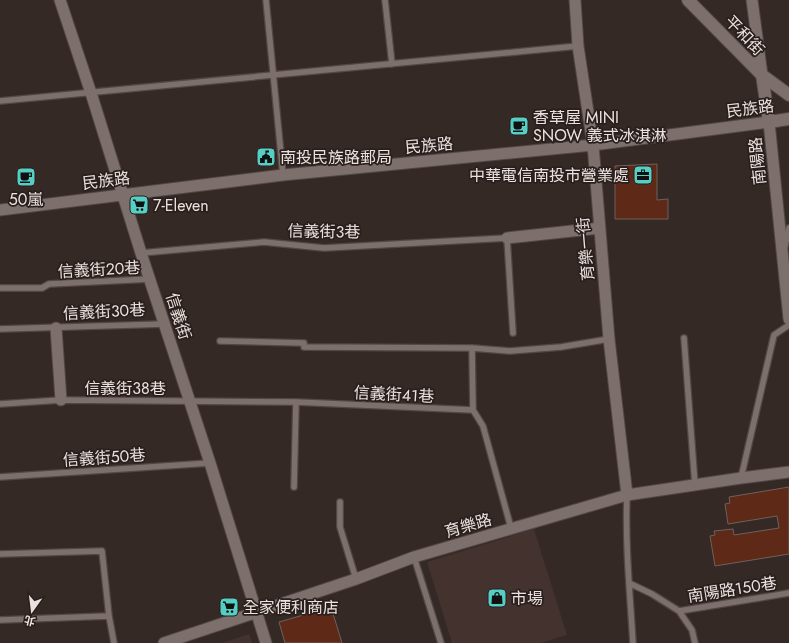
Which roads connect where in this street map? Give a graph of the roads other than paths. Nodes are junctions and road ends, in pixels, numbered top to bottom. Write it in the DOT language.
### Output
graph roads {
  1 [pos="60,0"];
  2 [pos="266,0"];
  3 [pos="385,0"];
  4 [pos="575,0"];
  5 [pos="688,0"];
  6 [pos="752,0"];
  7 [pos="578,46"];
  8 [pos="392,64"];
  9 [pos="273,75"];
  10 [pos="762,75"];
  11 [pos="91,93"];
  12 [pos="789,95"];
  13 [pos="0,101"];
  14 [pos="789,119"];
  15 [pos="770,122"];
  16 [pos="593,145"];
  17 [pos="283,175"];
  18 [pos="123,194"];
  19 [pos="0,210"];
  20 [pos="600,228"];
  21 [pos="789,228"];
  22 [pos="507,238"];
  23 [pos="141,253"];
  24 [pos="782,254"];
  25 [pos="150,279"];
  26 [pos="0,288"];
  27 [pos="789,319"];
  28 [pos="164,324"];
  29 [pos="789,325"];
  30 [pos="56,328"];
  31 [pos="0,329"];
  32 [pos="513,333"];
  33 [pos="684,338"];
  34 [pos="609,339"];
  35 [pos="220,341"];
  36 [pos="472,348"];
  37 [pos="61,400"];
  38 [pos="190,401"];
  39 [pos="296,402"];
  40 [pos="0,404"];
  41 [pos="473,410"];
  42 [pos="210,463"];
  43 [pos="789,472"];
  44 [pos="0,477"];
  45 [pos="741,478"];
  46 [pos="695,486"];
  47 [pos="294,487"];
  48 [pos="628,495"];
  49 [pos="340,502"];
  50 [pos="511,528"];
  51 [pos="0,554"];
  52 [pos="414,557"];
  53 [pos="356,579"];
  54 [pos="629,583"];
  55 [pos="789,593"];
  56 [pos="679,611"];
  57 [pos="256,613"];
  58 [pos="109,616"];
  59 [pos="0,620"];
  60 [pos="114,643"];
  61 [pos="164,643"];
  62 [pos="266,643"];
  63 [pos="441,643"];
  64 [pos="633,643"];
  65 [pos="695,643"];
  1 -- 11 [label="street, 信義街"];
  2 -- 9 [label="lane"];
  3 -- 8 [label="lane"];
  4 -- 7 [label="street, 育樂一街"];
  5 -- 10 [label="main road, 平和街"];
  6 -- 10 [label="street, 南陽路"];
  7 -- 8 [label="lane"];
  7 -- 16 [label="street, 育樂一街"];
  8 -- 9 [label="lane"];
  9 -- 11 [label="lane"];
  9 -- 17 [label="lane"];
  10 -- 12 [label="main road, 平和街"];
  10 -- 15 [label="main road, 南陽路"];
  11 -- 13 [label="lane"];
  11 -- 18 [label="street, 信義街"];
  14 -- 15 [label="main road, 民族路"];
  15 -- 16 [label="street, 民族路"];
  15 -- 24 [label="street, 南陽路"];
  16 -- 17 [label="street, 民族路"];
  16 -- 20 [label="street, 育樂一街"];
  17 -- 18 [label="street, 民族路"];
  18 -- 19 [label="street, 民族路"];
  18 -- 23 [label="street, 信義街"];
  20 -- 22 [label="street"];
  20 -- 34 [label="street, 育樂一街"];
  21 -- 24 [label="lane"];
  22 -- 23 [label="lane, 信義街3巷"];
  22 -- 32 [label="lane"];
  23 -- 25 [label="street, 信義街"];
  24 -- 27 [label="street, 南陽路"];
  25 -- 26 [label="lane, 信義街20巷"];
  25 -- 28 [label="street, 信義街"];
  28 -- 30 [label="lane, 信義街30巷"];
  28 -- 38 [label="street, 信義街"];
  29 -- 45 [label="lane"];
  30 -- 31 [label="lane"];
  30 -- 37 [label="street, 信義街30巷"];
  33 -- 46 [label="lane"];
  34 -- 36 [label="lane"];
  34 -- 48 [label="street, 育樂一街"];
  35 -- 36 [label="lane"];
  36 -- 41 [label="lane"];
  37 -- 38 [label="lane, 信義街38巷"];
  37 -- 40 [label="lane"];
  38 -- 39 [label="lane, 信義街41巷"];
  38 -- 42 [label="street, 信義街"];
  39 -- 41 [label="lane, 信義街41巷"];
  39 -- 47 [label="lane"];
  41 -- 50 [label="lane"];
  42 -- 44 [label="lane, 信義街50巷"];
  42 -- 57 [label="street, 信義街"];
  43 -- 45 [label="street, 育樂路"];
  45 -- 46 [label="street, 育樂路"];
  46 -- 48 [label="street, 育樂路"];
  48 -- 50 [label="street, 育樂路"];
  48 -- 54 [label="lane"];
  49 -- 53 [label="lane"];
  50 -- 52 [label="street, 育樂路"];
  51 -- 58 [label="lane"];
  52 -- 53 [label="street, 育樂路"];
  52 -- 63 [label="lane"];
  53 -- 57 [label="street, 育樂路"];
  54 -- 56 [label="lane"];
  54 -- 64 [label="lane"];
  55 -- 56 [label="lane, 南陽路150巷"];
  56 -- 65 [label="lane"];
  57 -- 61 [label="street, 育樂路"];
  57 -- 62 [label="street, 信義街"];
  58 -- 59 [label="lane"];
  58 -- 60 [label="lane"];
}
